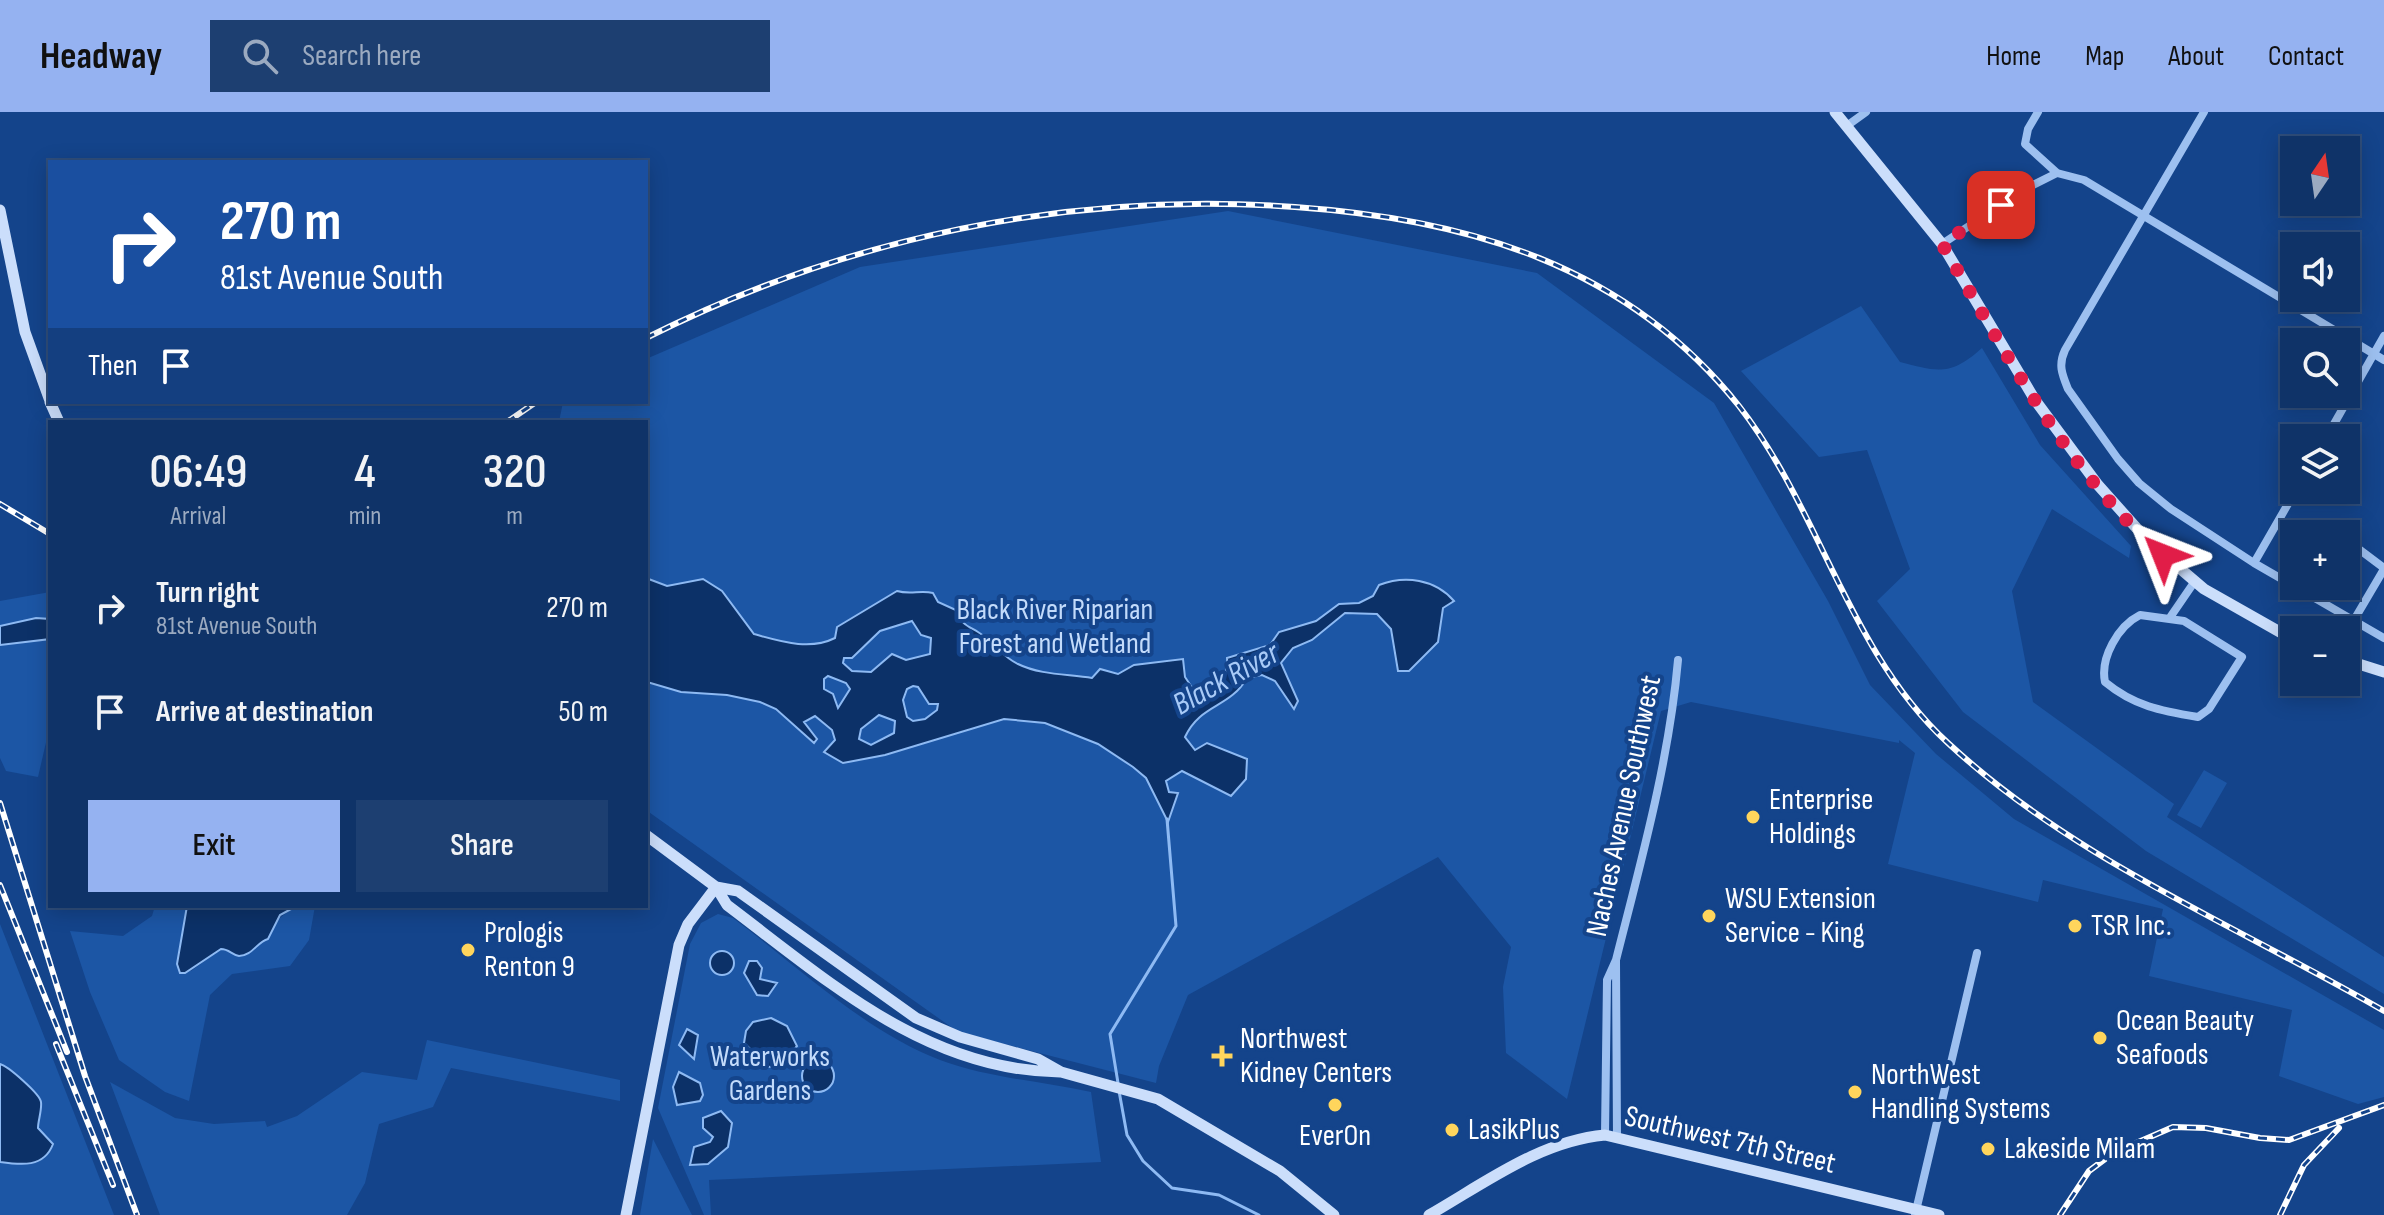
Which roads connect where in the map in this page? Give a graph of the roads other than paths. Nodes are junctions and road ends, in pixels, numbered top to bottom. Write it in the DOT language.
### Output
graph roads {
  1 [pos="1835,112"];
  2 [pos="1866,112"];
  3 [pos="2038,112"];
  4 [pos="2204,112"];
  5 [pos="1848,125"];
  6 [pos="2057,173"];
  7 [pos="0,210"];
  8 [pos="2143,216"];
  9 [pos="1942,244"];
  10 [pos="2384,336"];
  11 [pos="2373,354"];
  12 [pos="2384,360"];
  13 [pos="48,396"];
  14 [pos="2334,424"];
  15 [pos="2288,504"];
  16 [pos="2360,550"];
  17 [pos="2254,563"];
  18 [pos="2384,568"];
  19 [pos="2195,581"];
  20 [pos="2171,616"];
  21 [pos="2347,616"];
  22 [pos="2356,616"];
  23 [pos="2360,624"];
  24 [pos="2280,633"];
  25 [pos="2384,638"];
  26 [pos="1678,660"];
  27 [pos="2360,664"];
  28 [pos="2384,672"];
  29 [pos="648,836"];
  30 [pos="716,887"];
  31 [pos="1977,953"];
  32 [pos="1061,1072"];
  33 [pos="1611,1137"];
  34 [pos="1916,1212"];
  35 [pos="626,1215"];
  36 [pos="1334,1215"];
  37 [pos="1429,1215"];
  38 [pos="1939,1215"];
  1 -- 5 [label="street"];
  2 -- 5 [label="street"];
  3 -- 6 [label="street"];
  4 -- 8 [label="street"];
  5 -- 9 [label="street"];
  6 -- 8 [label="street"];
  6 -- 9 [label="street"];
  7 -- 13 [label="street"];
  8 -- 11 [label="street"];
  8 -- 17 [label="street"];
  9 -- 19 [label="street"];
  10 -- 11 [label="street"];
  11 -- 12 [label="street"];
  11 -- 14 [label="street"];
  15 -- 17 [label="street"];
  16 -- 18 [label="street"];
  17 -- 21 [label="street"];
  18 -- 22 [label="street"];
  19 -- 20 [label="street"];
  19 -- 24 [label="street"];
  20 -- 20 [label="street"];
  23 -- 25 [label="street"];
  26 -- 33 [label="street, Naches Avenue Southwest"];
  27 -- 28 [label="street"];
  29 -- 30 [label="street"];
  30 -- 32 [label="street"];
  30 -- 32 [label="street"];
  30 -- 35 [label="street"];
  31 -- 34 [label="street"];
  32 -- 36 [label="street"];
  33 -- 34 [label="street, Southwest 7th Street"];
  33 -- 37 [label="street, Southwest 7th Street"];
  34 -- 38 [label="street, Southwest 7th Street"];
}
